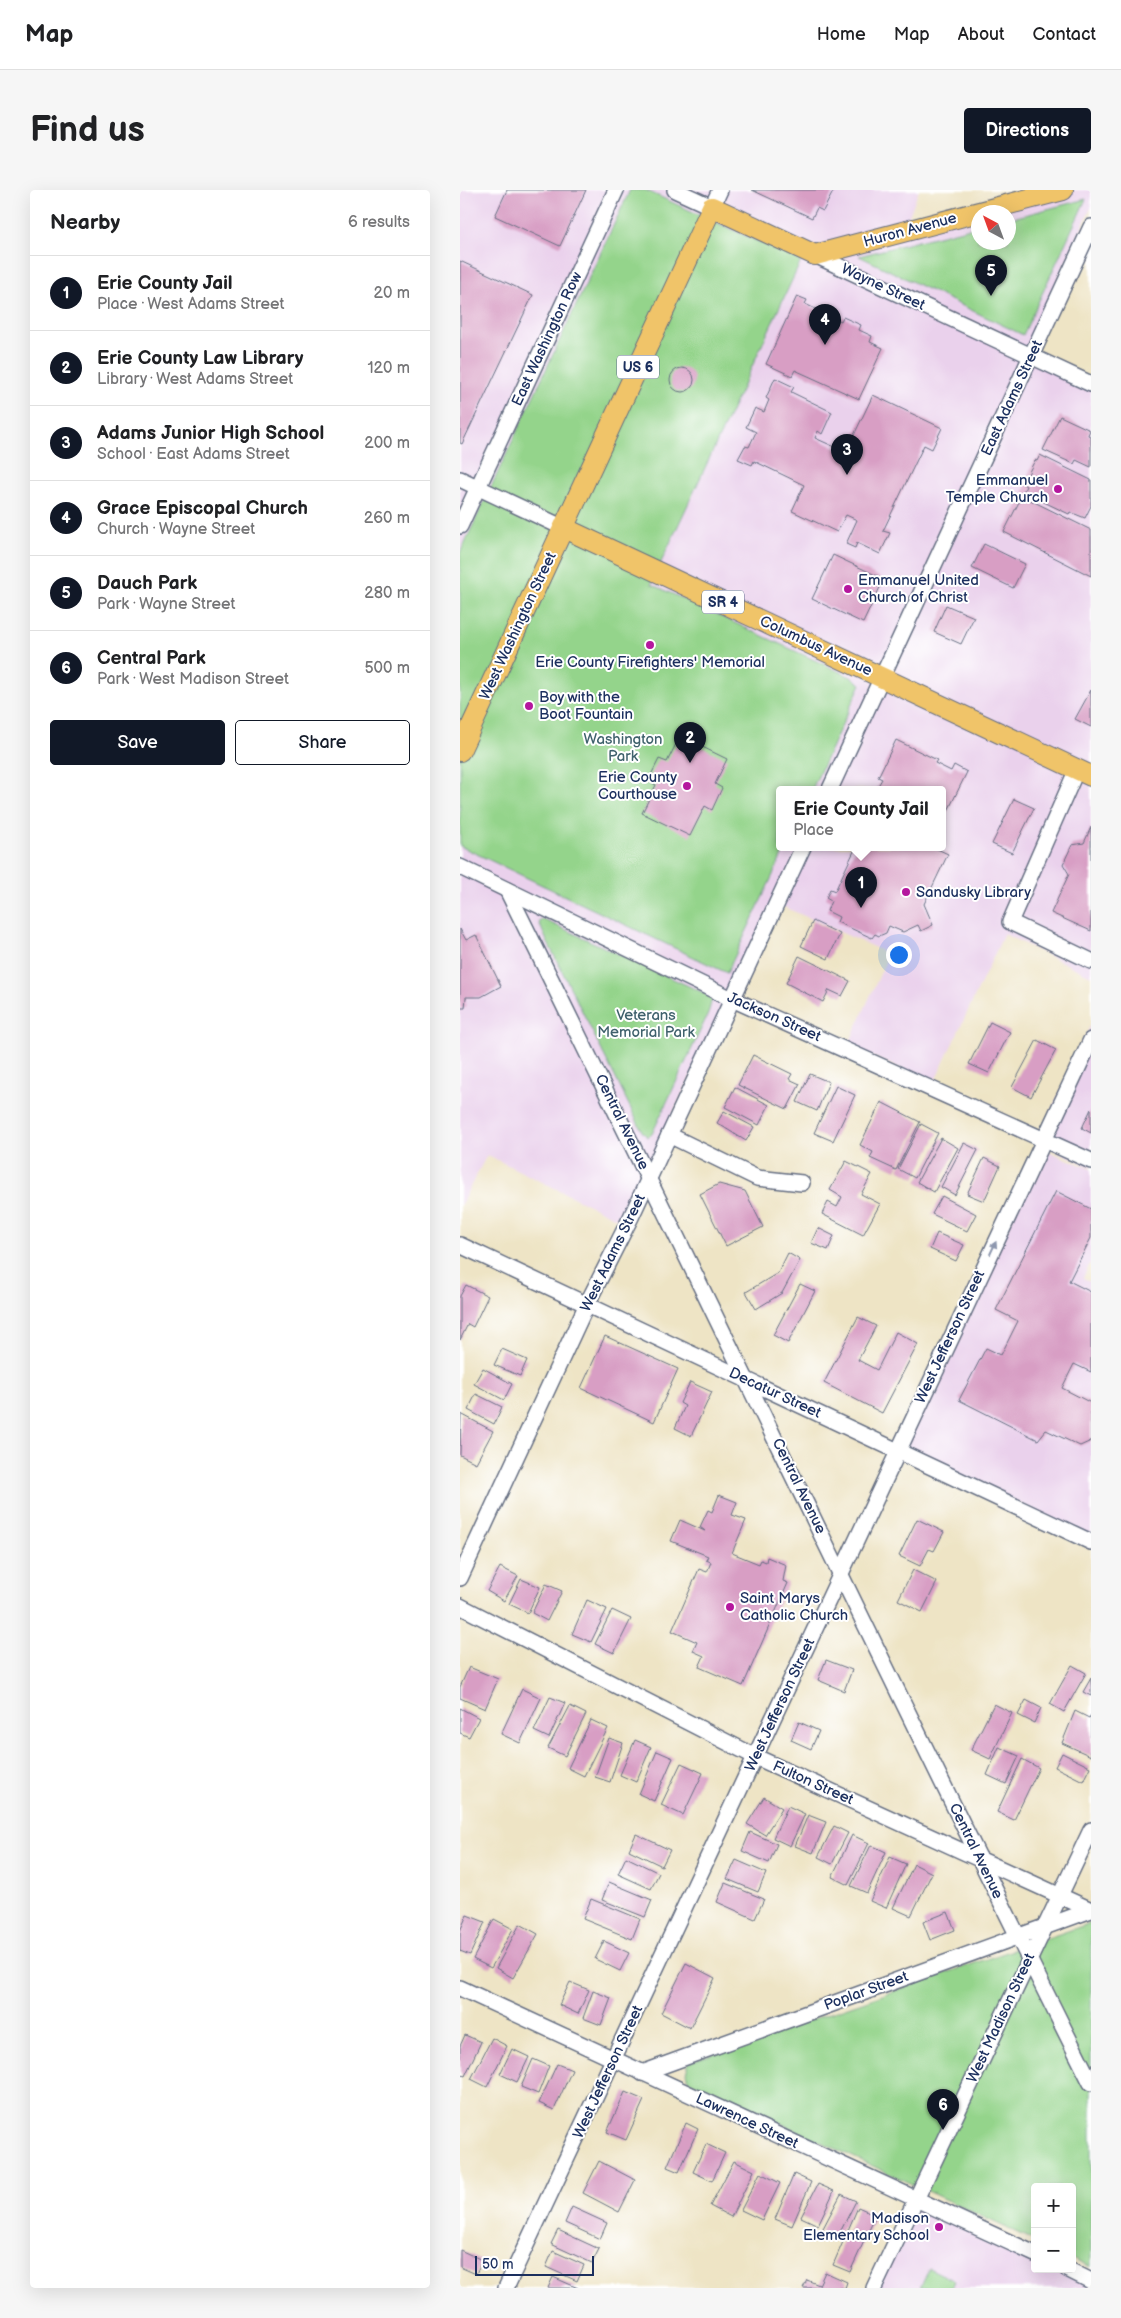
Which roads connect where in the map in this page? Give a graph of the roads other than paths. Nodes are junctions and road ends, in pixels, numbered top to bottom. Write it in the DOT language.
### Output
graph roads {
  1 [pos="616,190"];
  2 [pos="675,190"];
  3 [pos="1063,190"];
  4 [pos="716,198"];
  5 [pos="1091,226"];
  6 [pos="815,255"];
  7 [pos="1032,355"];
  8 [pos="1091,384"];
  9 [pos="460,479"];
  10 [pos="478,488"];
  11 [pos="460,526"];
  12 [pos="564,528"];
  13 [pos="882,678"];
  14 [pos="460,751"];
  15 [pos="1084,773"];
  16 [pos="831,786"];
  17 [pos="801,851"];
  18 [pos="460,867"];
  19 [pos="507,890"];
  20 [pos="1091,961"];
  21 [pos="732,998"];
  22 [pos="1091,1040"];
  23 [pos="669,1135"];
  24 [pos="1045,1138"];
  25 [pos="1091,1160"];
  26 [pos="649,1177"];
  27 [pos="802,1183"];
  28 [pos="460,1245"];
  29 [pos="587,1304"];
  30 [pos="748,1380"];
  31 [pos="897,1450"];
  32 [pos="1091,1542"];
  33 [pos="841,1575"];
  34 [pos="460,1578"];
  35 [pos="460,1606"];
  36 [pos="756,1757"];
  37 [pos="1091,1830"];
  38 [pos="981,1860"];
  39 [pos="1059,1896"];
  40 [pos="1091,1910"];
  41 [pos="1044,1927"];
  42 [pos="1017,1936"];
  43 [pos="1029,1959"];
  44 [pos="460,1988"];
  45 [pos="613,2061"];
  46 [pos="642,2073"];
  47 [pos="1091,2083"];
  48 [pos="916,2199"];
  49 [pos="1031,2252"];
  50 [pos="1074,2273"];
  51 [pos="1091,2281"];
  52 [pos="506,2288"];
  53 [pos="874,2288"];
  1 -- 10 [label="street, East Washington Row"];
  2 -- 4 [label="street, Wayne Street"];
  3 -- 6 [label="main road, Huron Avenue"];
  4 -- 6 [label="main road, Wayne Street"];
  4 -- 12 [label="main road, US 6"];
  5 -- 7 [label="street, East Adams Street"];
  6 -- 7 [label="street, Wayne Street"];
  7 -- 8 [label="street, Wayne Street"];
  7 -- 13 [label="street, East Adams Street"];
  9 -- 10 [label="street, Columbus Avenue"];
  10 -- 11 [label="street, East Washington Row"];
  10 -- 12 [label="street, Columbus Avenue"];
  12 -- 13 [label="main road, Columbus Avenue / SR 4"];
  12 -- 14 [label="main road, West Washington Street / US 6"];
  13 -- 15 [label="main road, Columbus Avenue / SR 4"];
  13 -- 16 [label="street"];
  15 -- 20 [label="street"];
  17 -- 21 [label="street, West Adams Street"];
  18 -- 19 [label="street, Jackson Street"];
  19 -- 21 [label="street, Jackson Street"];
  19 -- 26 [label="street, Central Avenue"];
  21 -- 23 [label="street, West Adams Street"];
  21 -- 24 [label="street, Jackson Street"];
  22 -- 24 [label="street, West Jefferson Street"];
  23 -- 26 [label="street, West Adams Street"];
  23 -- 27 [label="street"];
  24 -- 25 [label="street, Jackson Street"];
  31 -- 24 [label="street, West Jefferson Street, one-way"];
  26 -- 29 [label="street, West Adams Street"];
  26 -- 30 [label="street, Central Avenue"];
  28 -- 29 [label="street, Decatur Street"];
  29 -- 30 [label="street, Decatur Street"];
  29 -- 34 [label="street, West Adams Street"];
  30 -- 31 [label="street, Decatur Street"];
  30 -- 33 [label="street, Central Avenue"];
  31 -- 32 [label="street, Decatur Street"];
  31 -- 33 [label="street, West Jefferson Street"];
  33 -- 36 [label="street, West Jefferson Street"];
  33 -- 38 [label="street, Central Avenue"];
  35 -- 36 [label="street, Fulton Street"];
  36 -- 38 [label="street, Fulton Street"];
  36 -- 45 [label="street, West Jefferson Street"];
  37 -- 39 [label="street, West Madison Street"];
  38 -- 39 [label="street, Fulton Street"];
  38 -- 42 [label="street, Central Avenue"];
  39 -- 40 [label="street, Fulton Street"];
  39 -- 41 [label="street, West Madison Street"];
  40 -- 41 [label="street, Poplar Street"];
  41 -- 42 [label="street, Poplar Street"];
  41 -- 43 [label="street, West Madison Street"];
  42 -- 43 [label="street, Central Avenue"];
  42 -- 46 [label="street, Poplar Street"];
  43 -- 47 [label="street, Central Avenue"];
  43 -- 48 [label="street, West Madison Street"];
  44 -- 45 [label="street, Lawrence Street"];
  45 -- 46 [label="street, Lawrence Street"];
  45 -- 52 [label="street, West Jefferson Street"];
  46 -- 48 [label="street, Lawrence Street"];
  48 -- 49 [label="street, Lawrence Street"];
  48 -- 53 [label="street, West Madison Street"];
  50 -- 51 [label="street"];
}
